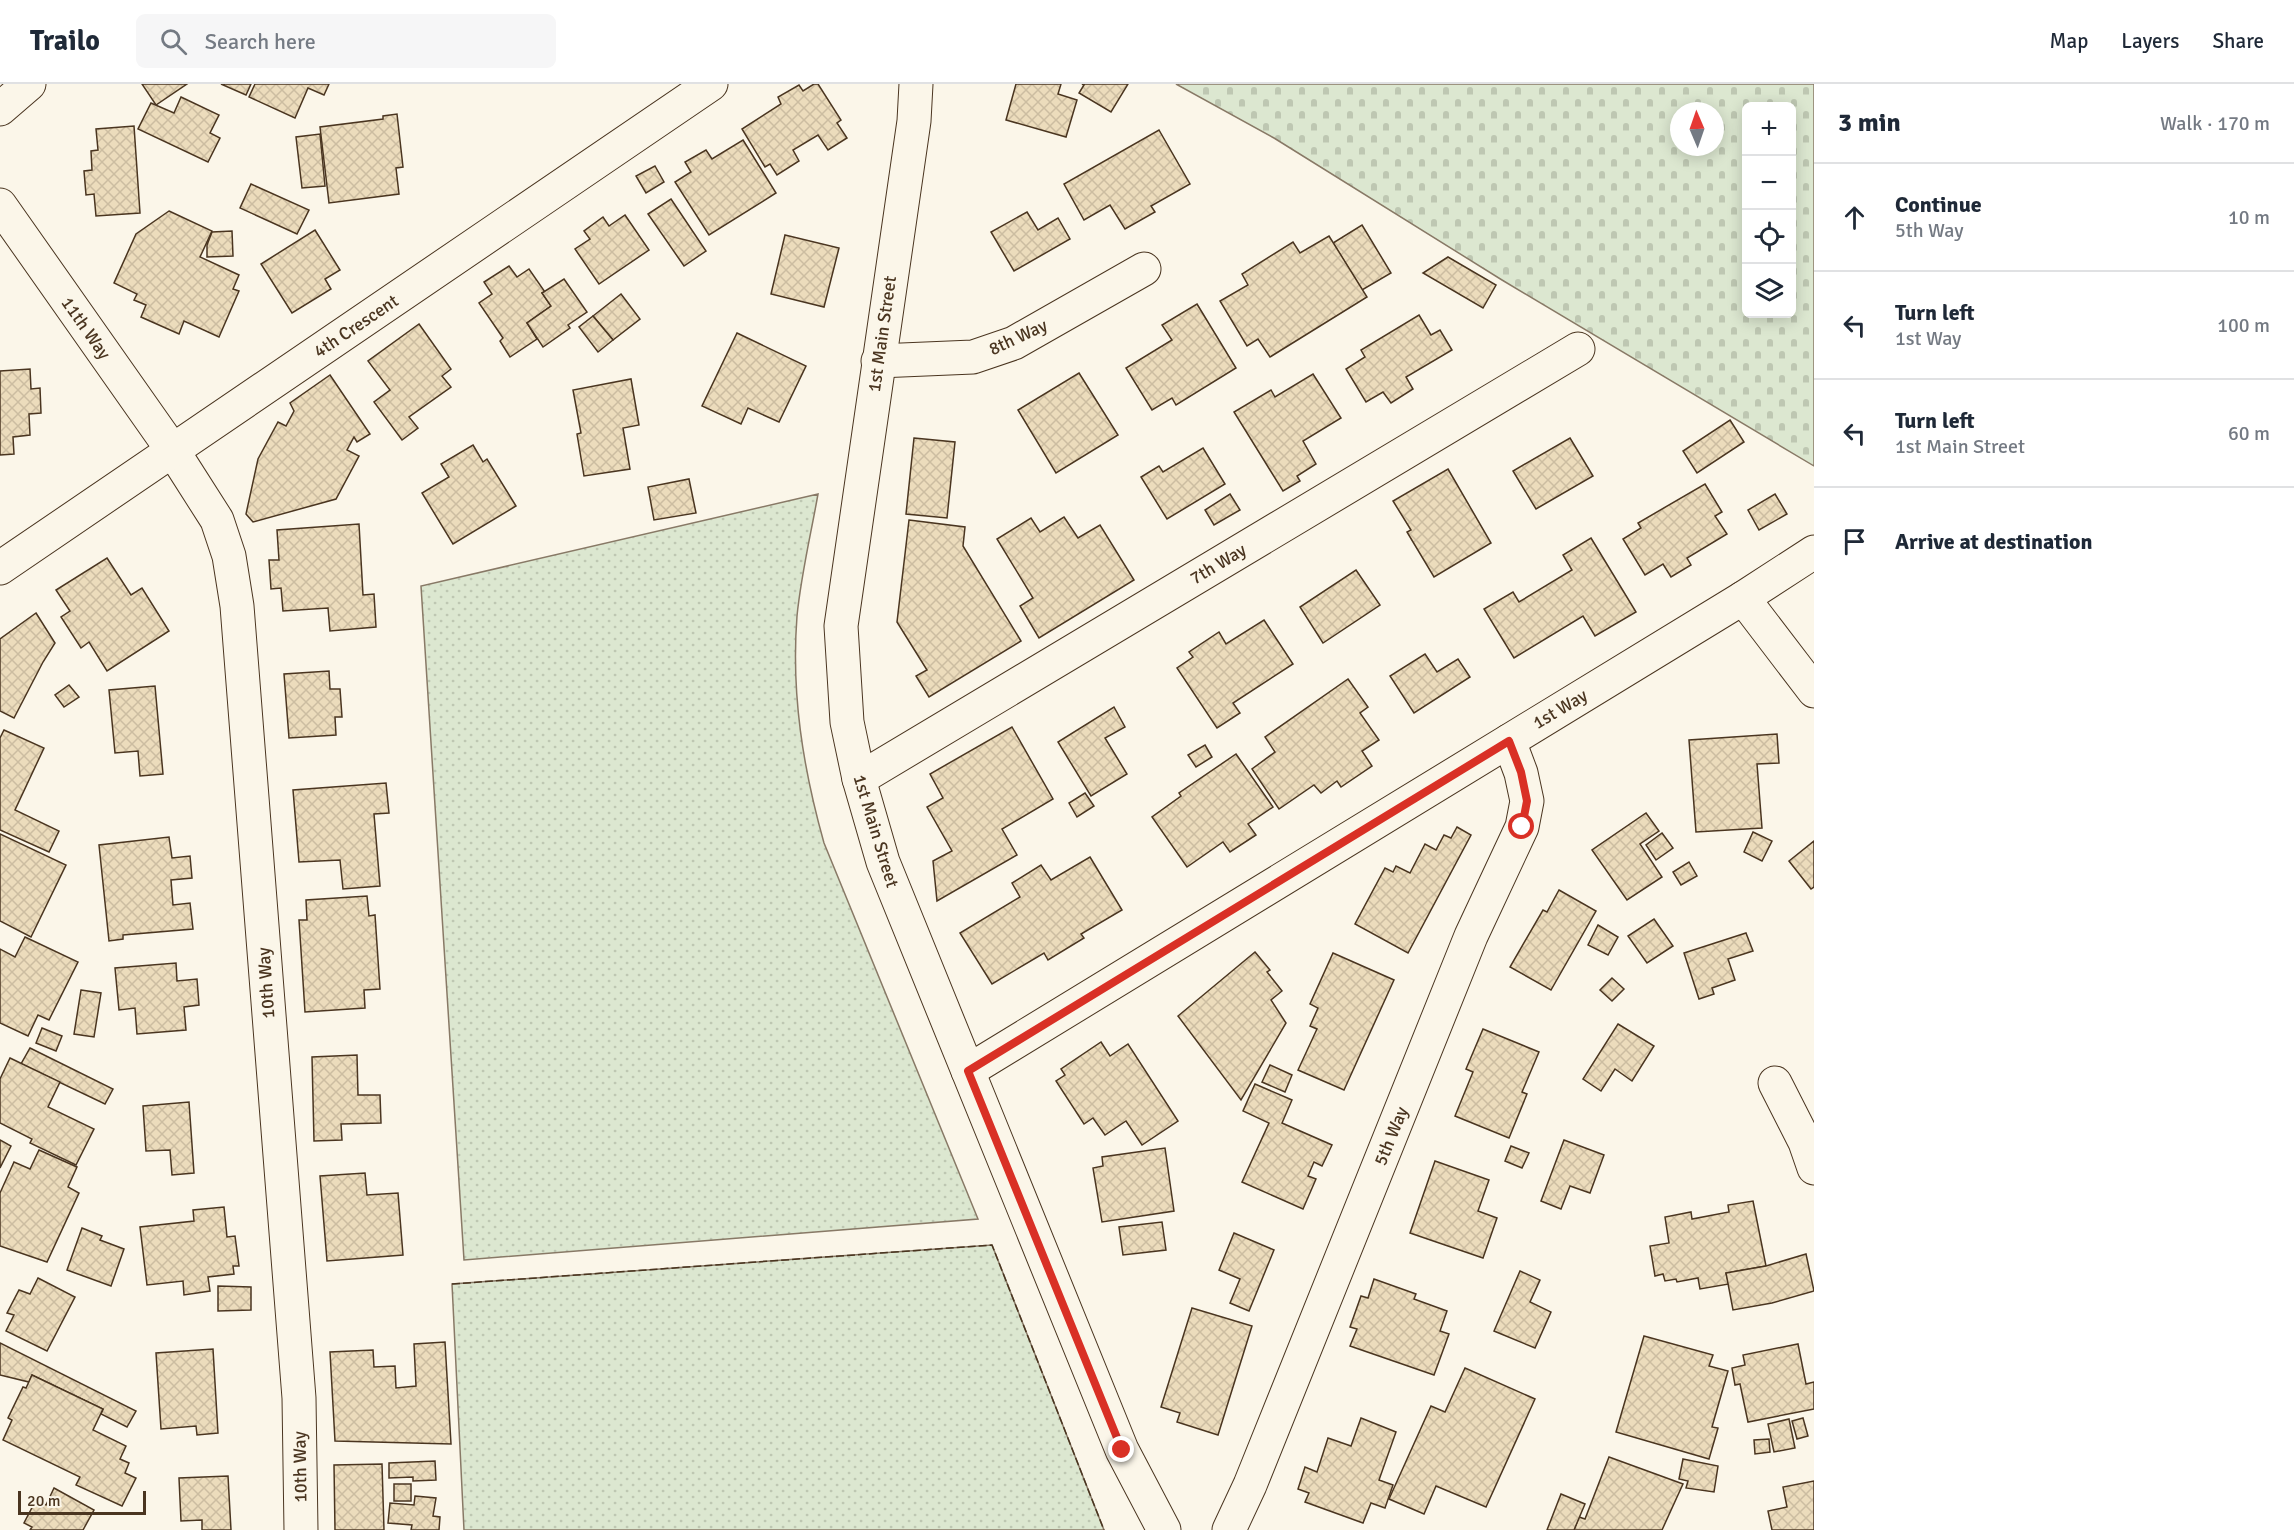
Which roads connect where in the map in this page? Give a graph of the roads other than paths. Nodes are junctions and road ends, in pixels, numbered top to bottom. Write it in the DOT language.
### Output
graph roads {
  1 [pos="29,84"];
  2 [pos="711,84"];
  3 [pos="916,84"];
  4 [pos="0,109"];
  5 [pos="0,205"];
  6 [pos="1144,269"];
  7 [pos="1578,349"];
  8 [pos="878,361"];
  9 [pos="173,451"];
  10 [pos="1814,552"];
  11 [pos="0,568"];
  12 [pos="1743,598"];
  13 [pos="1814,691"];
  14 [pos="1509,741"];
  15 [pos="859,780"];
  16 [pos="968,1071"];
  17 [pos="1775,1083"];
  18 [pos="1814,1168"];
  19 [pos="301,1530"];
  20 [pos="1164,1530"];
  21 [pos="1229,1530"];
  1 -- 4 [label="street"];
  2 -- 9 [label="street, 4th Crescent"];
  3 -- 8 [label="street, 1st Main Street"];
  5 -- 9 [label="street, 11th Way"];
  6 -- 8 [label="street, 8th Way"];
  7 -- 15 [label="street, 7th Way"];
  8 -- 15 [label="street, 1st Main Street"];
  9 -- 11 [label="street, 4th Crescent"];
  9 -- 19 [label="street, 10th Way"];
  10 -- 12 [label="street, 1st Way"];
  12 -- 13 [label="street"];
  12 -- 14 [label="street, 1st Way"];
  14 -- 16 [label="street, 1st Way"];
  14 -- 21 [label="street, 5th Way"];
  15 -- 16 [label="street, 1st Main Street"];
  16 -- 20 [label="street, 1st Main Street"];
  17 -- 18 [label="street"];
}
